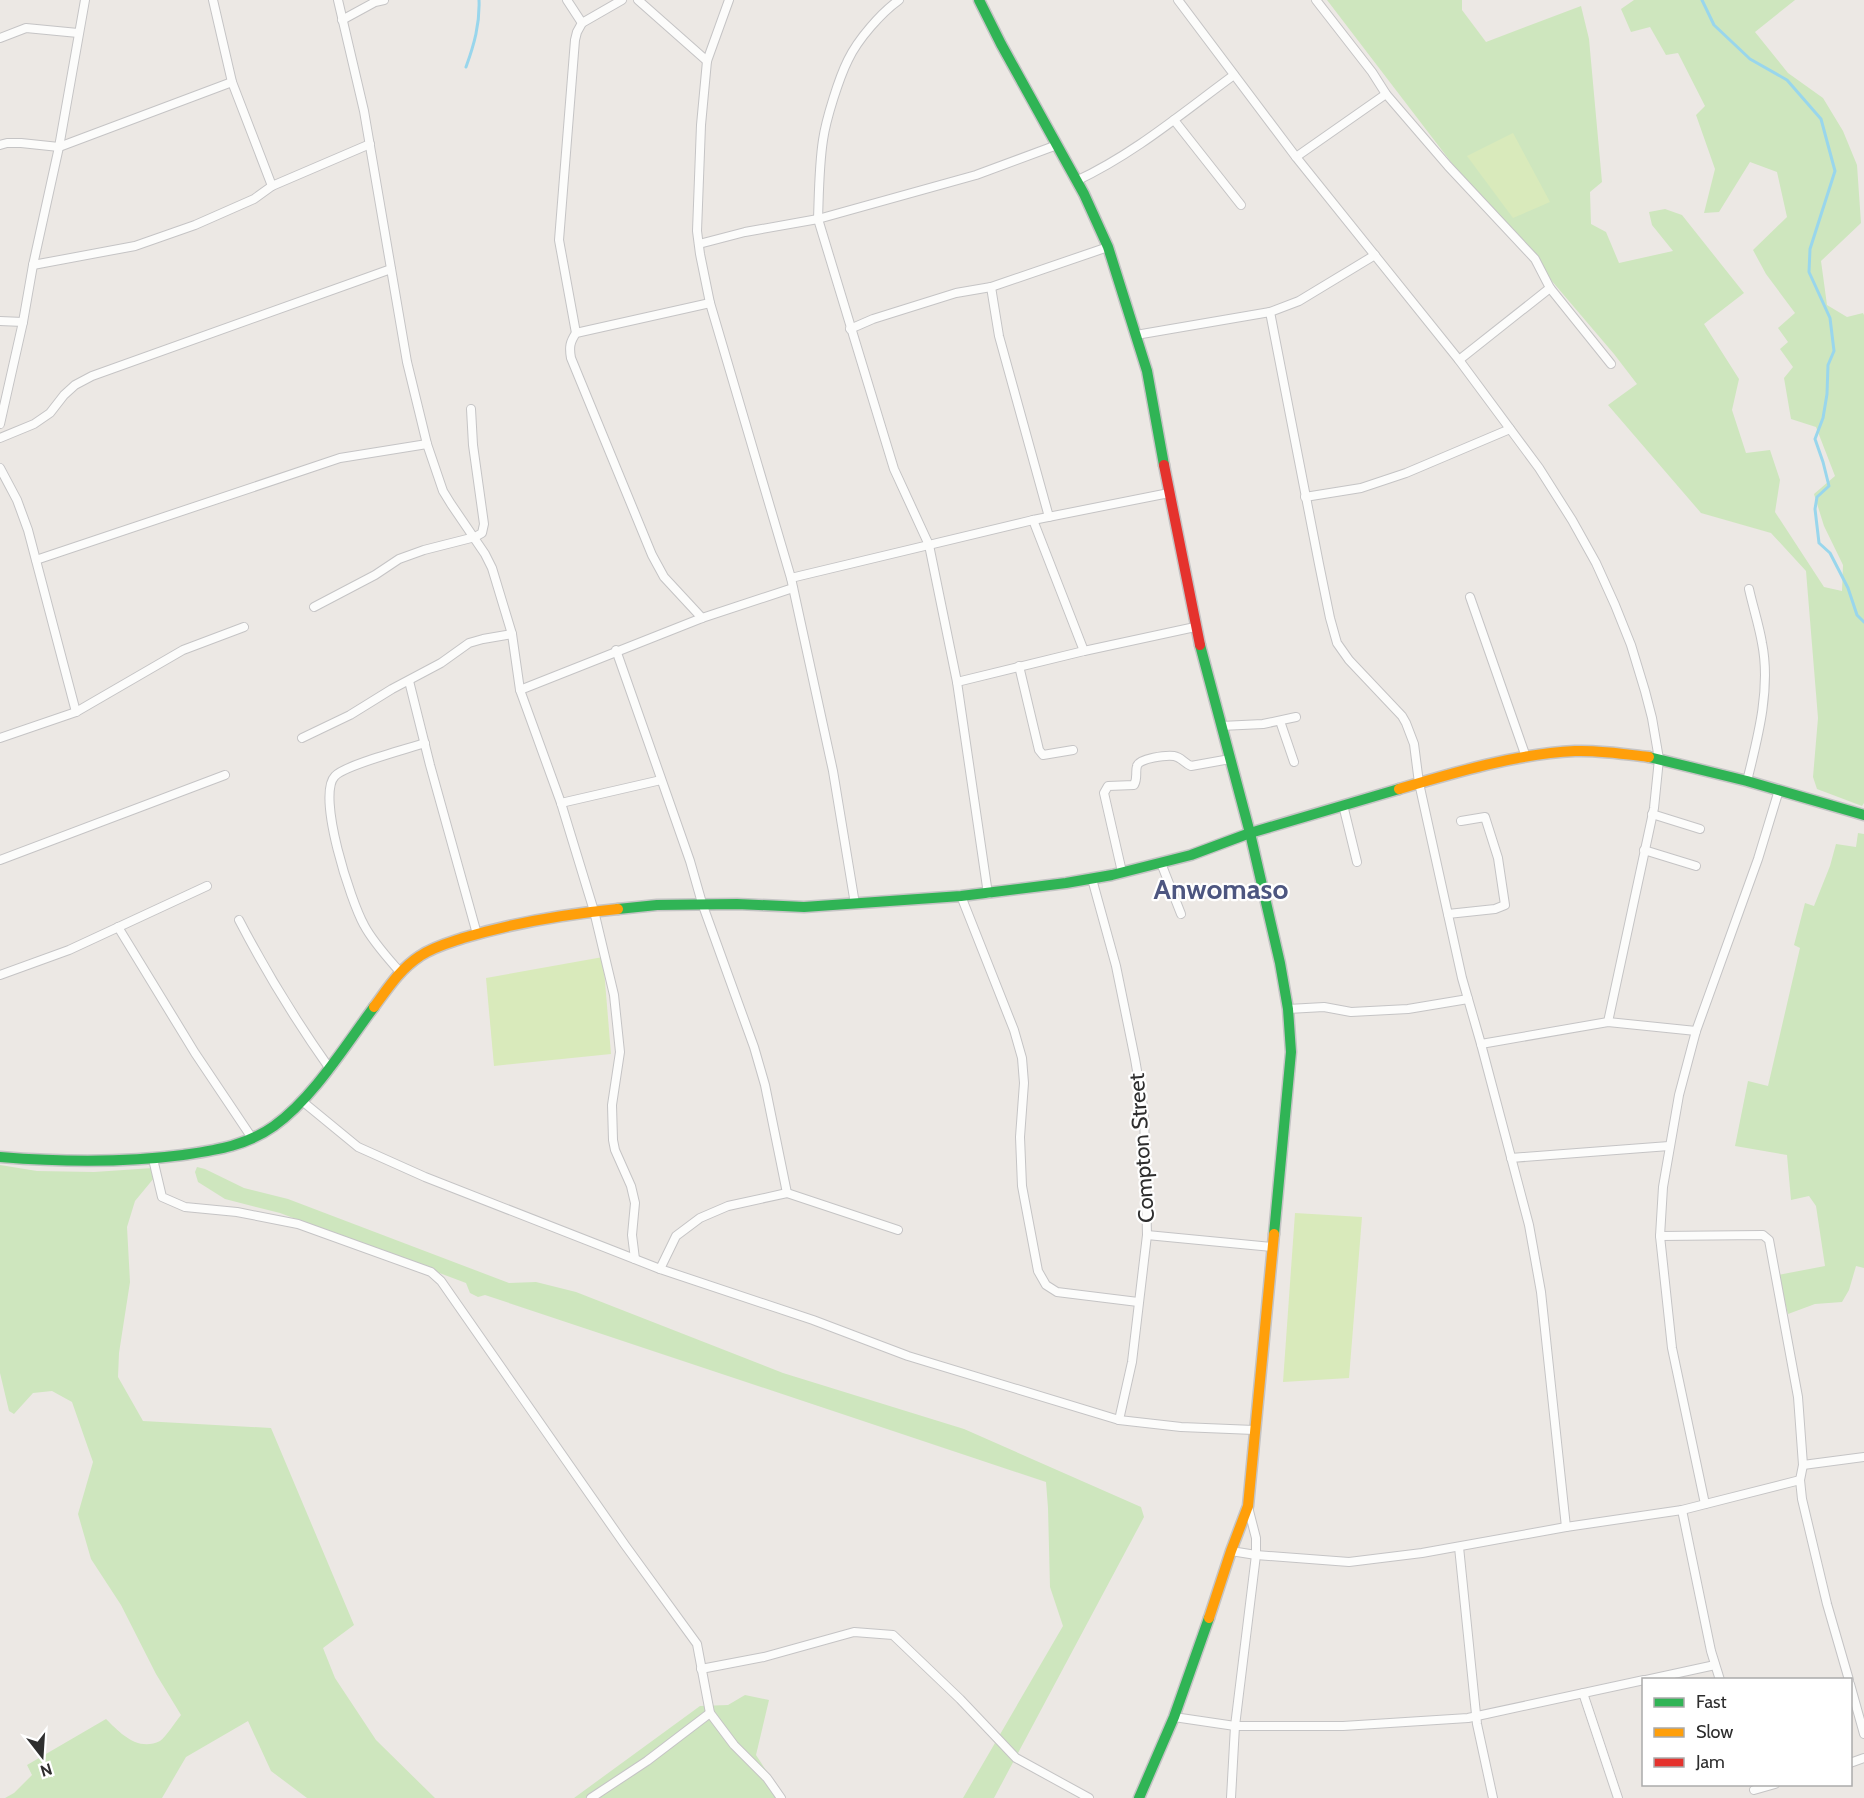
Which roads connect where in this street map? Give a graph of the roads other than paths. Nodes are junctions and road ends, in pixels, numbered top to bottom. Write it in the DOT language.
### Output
graph roads {
  1 [pos="85,0"];
  2 [pos="213,0"];
  3 [pos="338,0"];
  4 [pos="384,0"];
  5 [pos="567,0"];
  6 [pos="622,0"];
  7 [pos="638,0"];
  8 [pos="729,0"];
  9 [pos="899,0"];
  10 [pos="979,0"];
  11 [pos="1178,0"];
  12 [pos="1316,0"];
  13 [pos="342,20"];
  14 [pos="582,23"];
  15 [pos="78,33"];
  16 [pos="0,38"];
  17 [pos="707,61"];
  18 [pos="1234,75"];
  19 [pos="232,82"];
  20 [pos="1386,94"];
  21 [pos="1174,120"];
  22 [pos="370,144"];
  23 [pos="0,145"];
  24 [pos="1058,145"];
  25 [pos="59,147"];
  26 [pos="1296,157"];
  27 [pos="1076,181"];
  28 [pos="272,186"];
  29 [pos="1241,205"];
  30 [pos="818,219"];
  31 [pos="699,244"];
  32 [pos="1108,247"];
  33 [pos="1375,255"];
  34 [pos="33,265"];
  35 [pos="391,269"];
  36 [pos="991,286"];
  37 [pos="1550,288"];
  38 [pos="710,303"];
  39 [pos="1270,312"];
  40 [pos="0,321"];
  41 [pos="23,322"];
  42 [pos="850,329"];
  43 [pos="576,333"];
  44 [pos="1136,335"];
  45 [pos="1459,360"];
  46 [pos="1611,364"];
  47 [pos="471,409"];
  48 [pos="0,424"];
  49 [pos="1510,429"];
  50 [pos="0,438"];
  51 [pos="427,444"];
  52 [pos="0,468"];
  53 [pos="1169,493"];
  54 [pos="1305,497"];
  55 [pos="1049,517"];
  56 [pos="1033,520"];
  57 [pos="475,537"];
  58 [pos="929,545"];
  59 [pos="36,560"];
  60 [pos="791,578"];
  61 [pos="793,588"];
  62 [pos="1749,589"];
  63 [pos="1470,597"];
  64 [pos="314,607"];
  65 [pos="702,618"];
  66 [pos="243,627"];
  67 [pos="1195,627"];
  68 [pos="512,634"];
  69 [pos="616,651"];
  70 [pos="1084,651"];
  71 [pos="1019,666"];
  72 [pos="409,681"];
  73 [pos="957,682"];
  74 [pos="520,690"];
  75 [pos="76,712"];
  76 [pos="1296,717"];
  77 [pos="1280,721"];
  78 [pos="1221,726"];
  79 [pos="0,738"];
  80 [pos="302,738"];
  81 [pos="424,743"];
  82 [pos="1073,750"];
  83 [pos="1526,757"];
  84 [pos="1230,759"];
  85 [pos="1659,759"];
  86 [pos="1294,762"];
  87 [pos="225,775"];
  88 [pos="661,780"];
  89 [pos="1747,781"];
  90 [pos="1419,783"];
  91 [pos="1779,790"];
  92 [pos="561,803"];
  93 [pos="1343,805"];
  94 [pos="1652,814"];
  95 [pos="1864,815"];
  96 [pos="1461,821"];
  97 [pos="1700,829"];
  98 [pos="1250,833"];
  99 [pos="1644,850"];
  100 [pos="0,860"];
  101 [pos="1357,862"];
  102 [pos="1161,863"];
  103 [pos="1696,866"];
  104 [pos="1122,872"];
  105 [pos="1092,879"];
  106 [pos="207,886"];
  107 [pos="988,894"];
  108 [pos="961,896"];
  109 [pos="702,903"];
  110 [pos="855,904"];
  111 [pos="594,911"];
  112 [pos="1181,914"];
  113 [pos="1448,914"];
  114 [pos="239,920"];
  115 [pos="118,927"];
  116 [pos="477,934"];
  117 [pos="400,972"];
  118 [pos="0,975"];
  119 [pos="1468,999"];
  120 [pos="1288,1009"];
  121 [pos="1608,1022"];
  122 [pos="1696,1031"];
  123 [pos="1481,1044"];
  124 [pos="330,1069"];
  125 [pos="302,1101"];
  126 [pos="252,1138"];
  127 [pos="1669,1146"];
  128 [pos="0,1157"];
  129 [pos="1511,1158"];
  130 [pos="153,1159"];
  131 [pos="787,1193"];
  132 [pos="898,1230"];
  133 [pos="1147,1235"];
  134 [pos="1660,1236"];
  135 [pos="1272,1247"];
  136 [pos="635,1259"];
  137 [pos="660,1269"];
  138 [pos="1138,1302"];
  139 [pos="1119,1420"];
  140 [pos="1254,1430"];
  141 [pos="1864,1457"];
  142 [pos="1803,1465"];
  143 [pos="1800,1480"];
  144 [pos="1705,1504"];
  145 [pos="1248,1506"];
  146 [pos="1682,1510"];
  147 [pos="1566,1527"];
  148 [pos="1459,1547"];
  149 [pos="1231,1551"];
  150 [pos="1256,1556"];
  151 [pos="1715,1665"];
  152 [pos="701,1669"];
  153 [pos="1654,1678"];
  154 [pos="1719,1678"];
  155 [pos="1848,1678"];
  156 [pos="1642,1681"];
  157 [pos="1852,1688"];
  158 [pos="1583,1693"];
  159 [pos="710,1713"];
  160 [pos="1476,1716"];
  161 [pos="1174,1717"];
  162 [pos="1235,1726"];
  163 [pos="1864,1734"];
  164 [pos="1772,1786"];
  165 [pos="1754,1791"];
  166 [pos="591,1798"];
  167 [pos="781,1798"];
  168 [pos="1089,1798"];
  169 [pos="1139,1798"];
  170 [pos="1231,1798"];
  171 [pos="1493,1798"];
  172 [pos="1618,1798"];
  1 -- 15 [label="street"];
  2 -- 19 [label="street"];
  3 -- 13 [label="street"];
  4 -- 13 [label="street"];
  5 -- 14 [label="street"];
  6 -- 14 [label="street"];
  7 -- 17 [label="street"];
  8 -- 17 [label="street"];
  9 -- 30 [label="street"];
  10 -- 24 [label="street"];
  11 -- 18 [label="street"];
  12 -- 20 [label="street"];
  13 -- 22 [label="street"];
  14 -- 43 [label="street"];
  15 -- 16 [label="street"];
  15 -- 25 [label="street"];
  17 -- 31 [label="street"];
  18 -- 21 [label="street"];
  18 -- 26 [label="street"];
  19 -- 25 [label="street"];
  19 -- 28 [label="street"];
  20 -- 26 [label="street"];
  20 -- 37 [label="street"];
  21 -- 27 [label="street"];
  21 -- 29 [label="street"];
  22 -- 28 [label="street"];
  22 -- 35 [label="street"];
  23 -- 25 [label="street"];
  24 -- 27 [label="street"];
  24 -- 30 [label="street"];
  25 -- 34 [label="street"];
  26 -- 33 [label="street"];
  27 -- 32 [label="street"];
  28 -- 34 [label="street"];
  30 -- 31 [label="street"];
  30 -- 42 [label="street"];
  31 -- 38 [label="street"];
  32 -- 36 [label="street"];
  32 -- 44 [label="street"];
  33 -- 39 [label="street"];
  33 -- 45 [label="street"];
  34 -- 41 [label="street"];
  35 -- 50 [label="street"];
  35 -- 51 [label="street"];
  36 -- 42 [label="street"];
  36 -- 55 [label="street"];
  37 -- 45 [label="street"];
  37 -- 46 [label="street"];
  38 -- 43 [label="street"];
  38 -- 60 [label="street"];
  39 -- 44 [label="street"];
  39 -- 54 [label="street"];
  40 -- 41 [label="street"];
  41 -- 48 [label="street"];
  42 -- 58 [label="street"];
  43 -- 65 [label="street"];
  44 -- 53 [label="street"];
  45 -- 49 [label="street"];
  47 -- 57 [label="street"];
  49 -- 54 [label="street"];
  49 -- 85 [label="street"];
  51 -- 57 [label="street"];
  51 -- 59 [label="street"];
  52 -- 59 [label="street"];
  53 -- 55 [label="street"];
  53 -- 67 [label="street"];
  54 -- 90 [label="street"];
  55 -- 56 [label="street"];
  56 -- 58 [label="street"];
  56 -- 70 [label="street"];
  57 -- 64 [label="street"];
  57 -- 68 [label="street"];
  58 -- 60 [label="street"];
  58 -- 73 [label="street"];
  59 -- 75 [label="street"];
  60 -- 61 [label="street"];
  61 -- 65 [label="street"];
  61 -- 110 [label="street"];
  62 -- 89 [label="street"];
  63 -- 83 [label="street"];
  65 -- 69 [label="street"];
  66 -- 75 [label="street"];
  67 -- 70 [label="street"];
  67 -- 78 [label="street"];
  68 -- 72 [label="street"];
  68 -- 74 [label="street"];
  69 -- 74 [label="street"];
  69 -- 88 [label="street"];
  70 -- 71 [label="street"];
  71 -- 73 [label="street"];
  71 -- 82 [label="street"];
  72 -- 80 [label="street"];
  72 -- 81 [label="street"];
  73 -- 107 [label="street"];
  74 -- 92 [label="street"];
  75 -- 79 [label="street"];
  76 -- 77 [label="street"];
  77 -- 78 [label="street"];
  77 -- 86 [label="street"];
  78 -- 84 [label="street"];
  81 -- 116 [label="street"];
  81 -- 117 [label="street"];
  83 -- 85 [label="street"];
  83 -- 90 [label="street"];
  84 -- 98 [label="street"];
  84 -- 104 [label="street"];
  85 -- 89 [label="street"];
  85 -- 94 [label="street"];
  87 -- 100 [label="street"];
  88 -- 92 [label="street"];
  88 -- 109 [label="street"];
  89 -- 91 [label="street"];
  90 -- 93 [label="street"];
  90 -- 113 [label="street"];
  91 -- 95 [label="street"];
  91 -- 122 [label="street"];
  92 -- 111 [label="street"];
  93 -- 98 [label="street"];
  93 -- 101 [label="street"];
  94 -- 97 [label="street"];
  94 -- 99 [label="street"];
  96 -- 113 [label="street"];
  98 -- 102 [label="street"];
  98 -- 120 [label="street"];
  99 -- 103 [label="street"];
  99 -- 121 [label="street"];
  102 -- 104 [label="street"];
  102 -- 112 [label="street"];
  104 -- 105 [label="street"];
  105 -- 107 [label="street"];
  105 -- 133 [label="street, Compton Street"];
  106 -- 115 [label="street"];
  107 -- 108 [label="street"];
  108 -- 110 [label="street"];
  108 -- 138 [label="street"];
  109 -- 110 [label="street"];
  109 -- 111 [label="street"];
  109 -- 131 [label="street"];
  111 -- 116 [label="street"];
  111 -- 136 [label="street"];
  113 -- 119 [label="street"];
  114 -- 124 [label="street"];
  115 -- 118 [label="street"];
  115 -- 126 [label="street"];
  116 -- 117 [label="street"];
  117 -- 124 [label="street"];
  119 -- 120 [label="street"];
  119 -- 123 [label="street"];
  120 -- 135 [label="street"];
  121 -- 122 [label="street"];
  121 -- 123 [label="street"];
  122 -- 127 [label="street"];
  123 -- 129 [label="street"];
  124 -- 125 [label="street"];
  125 -- 126 [label="street"];
  125 -- 136 [label="street"];
  126 -- 130 [label="street"];
  127 -- 129 [label="street"];
  127 -- 134 [label="street"];
  128 -- 130 [label="street"];
  129 -- 147 [label="street"];
  130 -- 152 [label="street"];
  131 -- 132 [label="street"];
  131 -- 137 [label="street"];
  133 -- 135 [label="street"];
  133 -- 138 [label="street, Compton Street"];
  134 -- 142 [label="street"];
  134 -- 144 [label="street"];
  135 -- 140 [label="street"];
  136 -- 137 [label="street"];
  137 -- 139 [label="street"];
  138 -- 139 [label="street, Compton Street"];
  139 -- 140 [label="street"];
  140 -- 145 [label="street"];
  141 -- 142 [label="street"];
  142 -- 143 [label="street"];
  143 -- 144 [label="street"];
  143 -- 155 [label="street"];
  144 -- 146 [label="street"];
  145 -- 149 [label="street"];
  145 -- 150 [label="street"];
  146 -- 147 [label="street"];
  146 -- 151 [label="street"];
  147 -- 148 [label="street"];
  148 -- 150 [label="street"];
  148 -- 160 [label="street"];
  149 -- 150 [label="street"];
  149 -- 161 [label="street"];
  150 -- 162 [label="street"];
  151 -- 153 [label="street"];
  151 -- 154 [label="street"];
  152 -- 159 [label="street"];
  152 -- 168 [label="street"];
  156 -- 158 [label="street"];
  157 -- 163 [label="street"];
  158 -- 160 [label="street"];
  158 -- 172 [label="street"];
  159 -- 166 [label="street"];
  159 -- 167 [label="street"];
  160 -- 162 [label="street"];
  160 -- 171 [label="street"];
  161 -- 162 [label="street"];
  161 -- 169 [label="street"];
  162 -- 170 [label="street"];
  164 -- 165 [label="street"];
}
